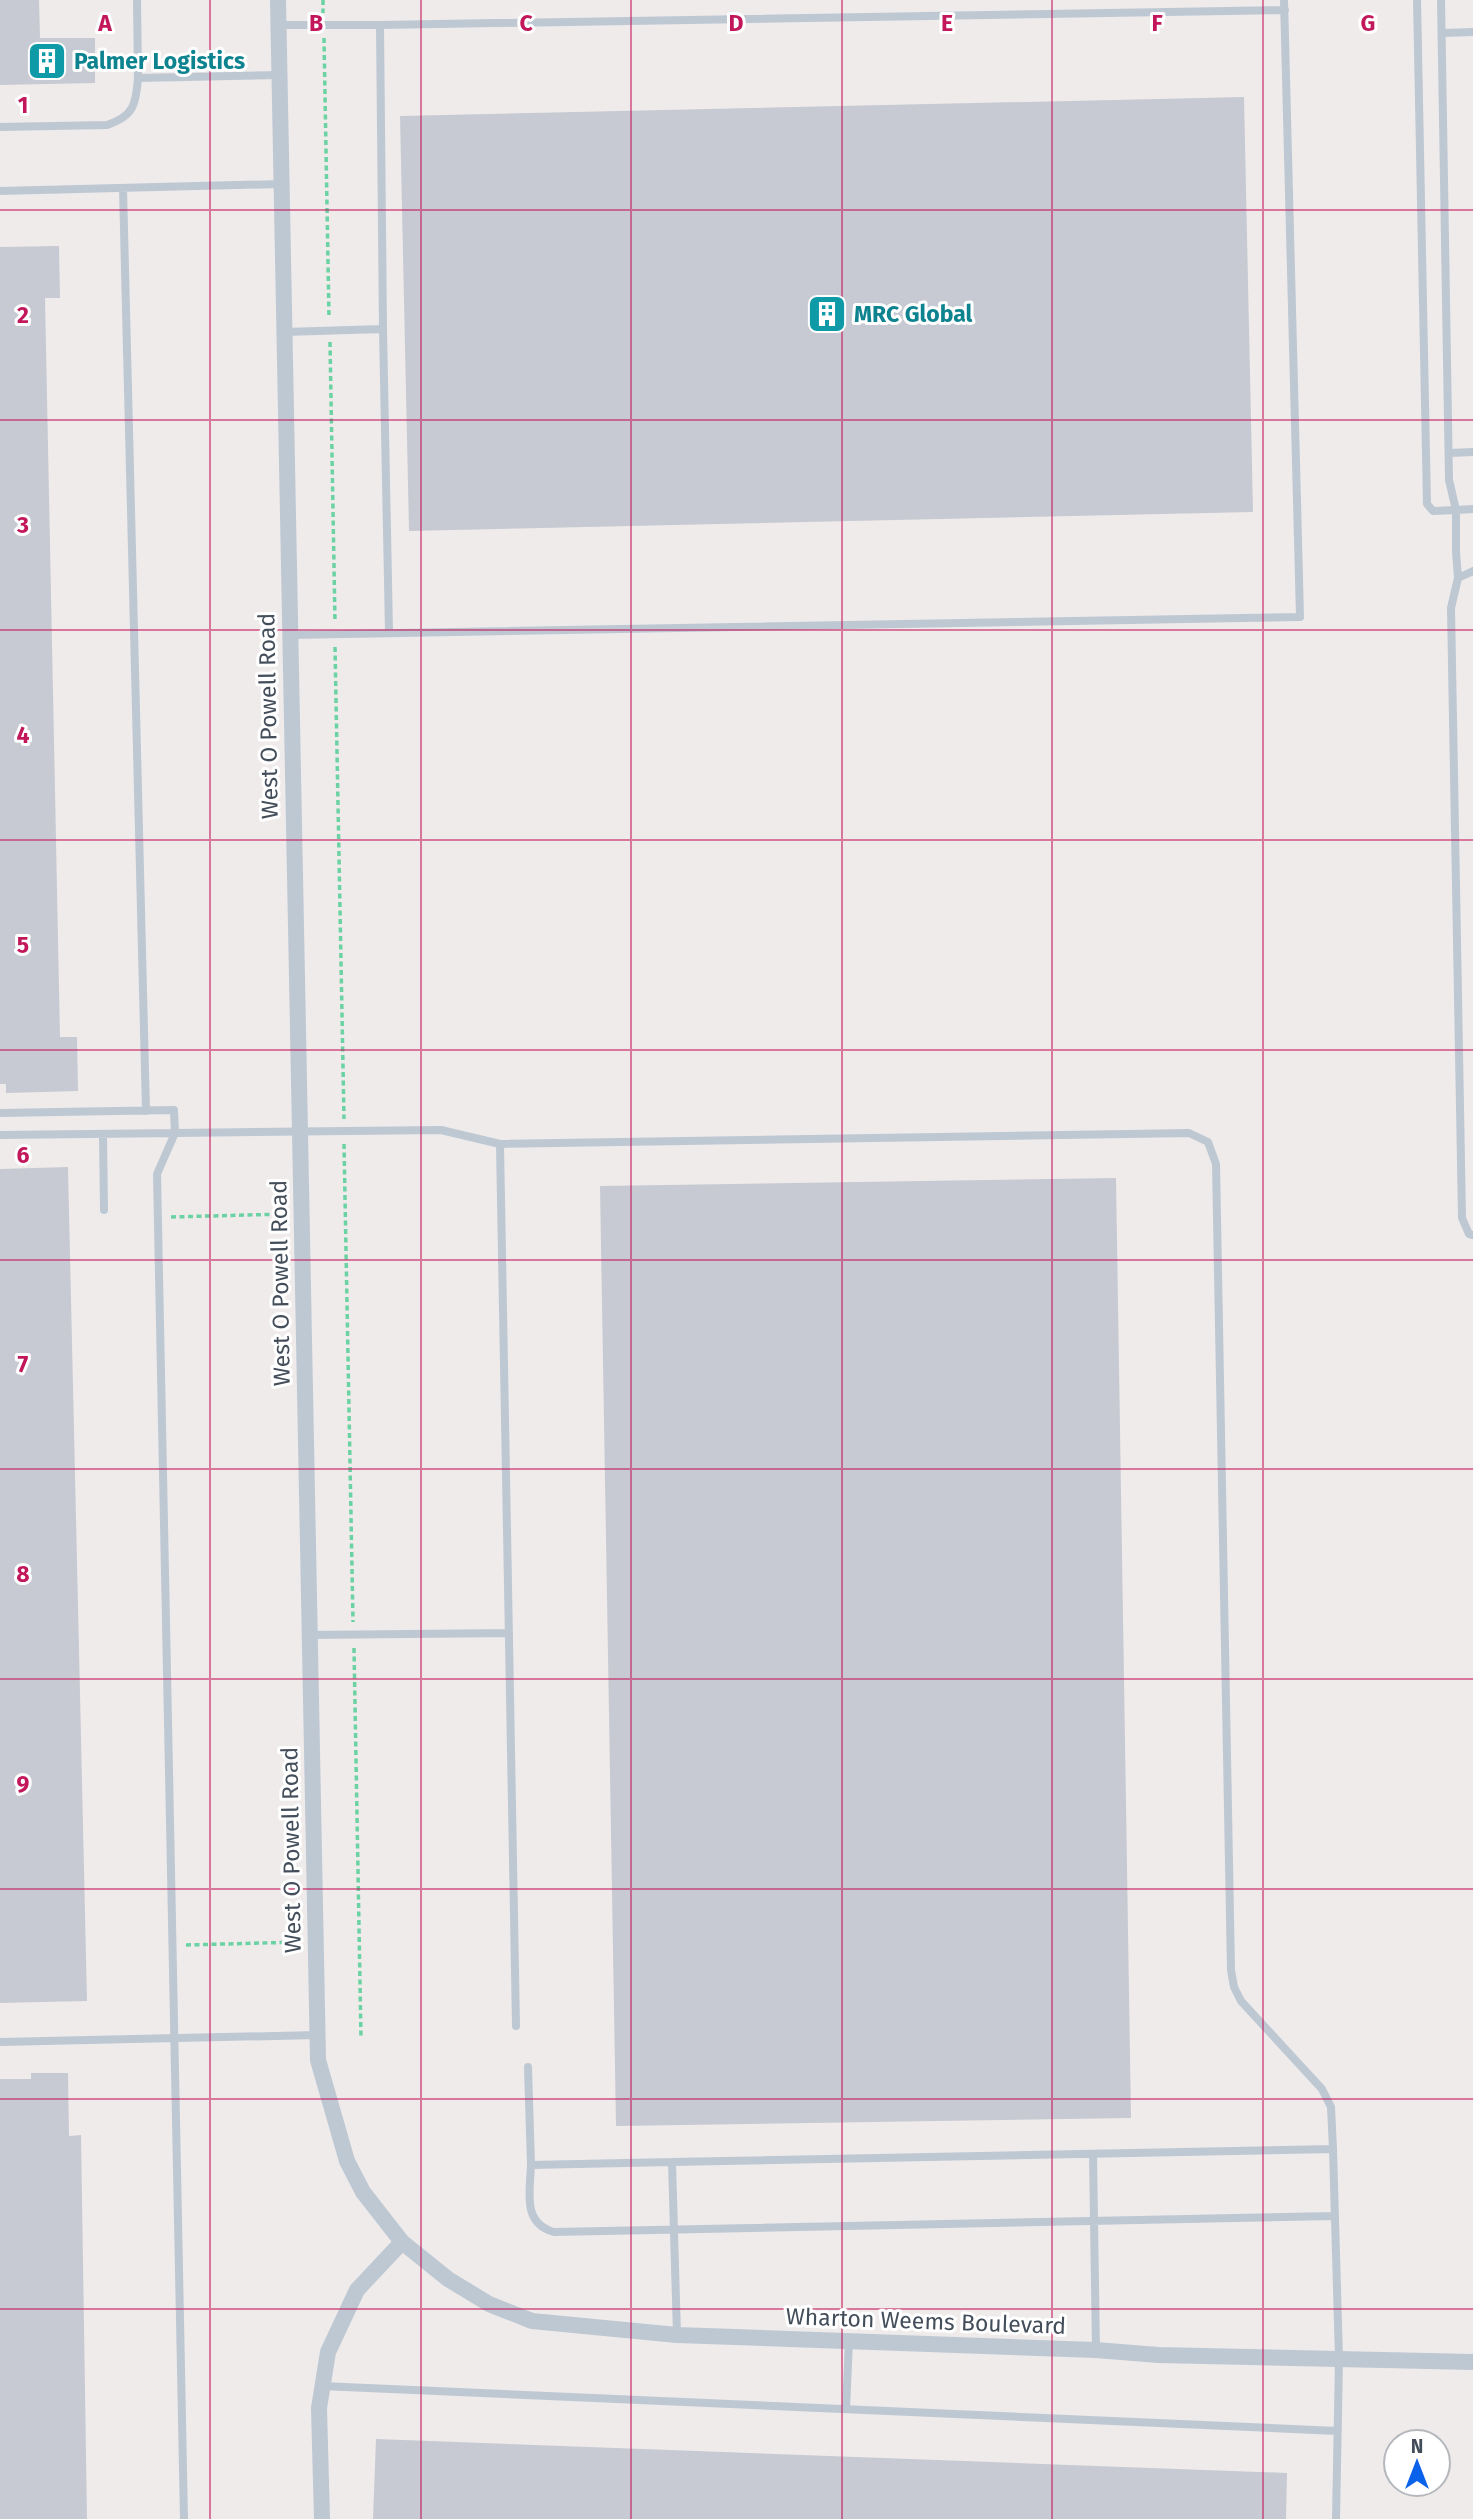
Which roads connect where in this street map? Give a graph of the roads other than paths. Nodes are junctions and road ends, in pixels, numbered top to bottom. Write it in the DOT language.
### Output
graph roads {
  1 [pos="137,0"];
  2 [pos="278,0"];
  3 [pos="1159,0"];
  4 [pos="1417,0"];
  5 [pos="1441,0"];
  6 [pos="1284,5"];
  7 [pos="1160,12"];
  8 [pos="279,25"];
  9 [pos="380,25"];
  10 [pos="1473,32"];
  11 [pos="1443,33"];
  12 [pos="280,75"];
  13 [pos="138,78"];
  14 [pos="0,127"];
  15 [pos="282,184"];
  16 [pos="123,189"];
  17 [pos="0,191"];
  18 [pos="383,329"];
  19 [pos="284,332"];
  20 [pos="1473,452"];
  21 [pos="1449,453"];
  22 [pos="1473,509"];
  23 [pos="1456,510"];
  24 [pos="1473,571"];
  25 [pos="1458,578"];
  26 [pos="389,632"];
  27 [pos="290,635"];
  28 [pos="146,1111"];
  29 [pos="0,1113"];
  30 [pos="300,1132"];
  31 [pos="175,1133"];
  32 [pos="103,1134"];
  33 [pos="0,1135"];
  34 [pos="500,1144"];
  35 [pos="104,1210"];
  36 [pos="1473,1236"];
  37 [pos="509,1633"];
  38 [pos="309,1634"];
  39 [pos="516,2026"];
  40 [pos="317,2035"];
  41 [pos="175,2038"];
  42 [pos="0,2042"];
  43 [pos="528,2067"];
  44 [pos="1333,2149"];
  45 [pos="1093,2154"];
  46 [pos="672,2162"];
  47 [pos="531,2165"];
  48 [pos="1334,2216"];
  49 [pos="1093,2221"];
  50 [pos="674,2229"];
  51 [pos="402,2242"];
  52 [pos="677,2335"];
  53 [pos="849,2341"];
  54 [pos="1096,2350"];
  55 [pos="1339,2359"];
  56 [pos="1473,2362"];
  57 [pos="322,2386"];
  58 [pos="846,2409"];
  59 [pos="1338,2431"];
  60 [pos="184,2519"];
  61 [pos="321,2519"];
  62 [pos="1336,2519"];
  1 -- 13 [label="lane"];
  2 -- 8 [label="street, West O Powell Road"];
  3 -- 7 [label="lane"];
  4 -- 23 [label="lane"];
  5 -- 11 [label="lane"];
  6 -- 7 [label="lane"];
  6 -- 26 [label="lane"];
  7 -- 9 [label="lane"];
  8 -- 9 [label="lane"];
  8 -- 12 [label="street, West O Powell Road"];
  9 -- 18 [label="lane"];
  10 -- 11 [label="lane"];
  11 -- 21 [label="lane"];
  12 -- 13 [label="lane"];
  12 -- 15 [label="street, West O Powell Road"];
  13 -- 14 [label="lane"];
  15 -- 16 [label="lane"];
  15 -- 19 [label="street, West O Powell Road"];
  16 -- 17 [label="lane"];
  16 -- 28 [label="lane"];
  18 -- 19 [label="lane"];
  18 -- 26 [label="lane"];
  19 -- 27 [label="street, West O Powell Road"];
  20 -- 21 [label="lane"];
  21 -- 23 [label="lane"];
  22 -- 23 [label="lane"];
  23 -- 25 [label="lane"];
  24 -- 25 [label="lane"];
  25 -- 36 [label="lane"];
  26 -- 27 [label="lane"];
  27 -- 30 [label="street, West O Powell Road"];
  28 -- 29 [label="lane"];
  28 -- 31 [label="lane"];
  30 -- 31 [label="lane"];
  30 -- 34 [label="lane"];
  30 -- 38 [label="street, West O Powell Road"];
  31 -- 32 [label="lane"];
  31 -- 41 [label="lane"];
  32 -- 33 [label="lane"];
  32 -- 35 [label="lane"];
  34 -- 37 [label="lane"];
  34 -- 44 [label="lane"];
  37 -- 38 [label="lane"];
  37 -- 39 [label="lane"];
  38 -- 40 [label="street, West O Powell Road"];
  40 -- 41 [label="lane"];
  40 -- 51 [label="street, West O Powell Road"];
  41 -- 42 [label="lane"];
  41 -- 60 [label="lane"];
  43 -- 47 [label="lane"];
  44 -- 45 [label="lane"];
  44 -- 48 [label="lane"];
  45 -- 46 [label="lane"];
  45 -- 49 [label="lane"];
  46 -- 47 [label="lane"];
  46 -- 50 [label="lane"];
  47 -- 50 [label="lane"];
  48 -- 49 [label="lane"];
  48 -- 55 [label="lane"];
  49 -- 50 [label="lane"];
  49 -- 54 [label="lane"];
  50 -- 52 [label="lane"];
  51 -- 52 [label="street, Wharton Weems Boulevard"];
  51 -- 57 [label="street"];
  52 -- 53 [label="street, Wharton Weems Boulevard"];
  53 -- 54 [label="street, Wharton Weems Boulevard"];
  53 -- 58 [label="lane"];
  54 -- 55 [label="street, Wharton Weems Boulevard"];
  55 -- 56 [label="street, Wharton Weems Boulevard"];
  55 -- 59 [label="lane"];
  57 -- 58 [label="lane"];
  57 -- 61 [label="street"];
  58 -- 59 [label="lane"];
  59 -- 62 [label="lane"];
}
